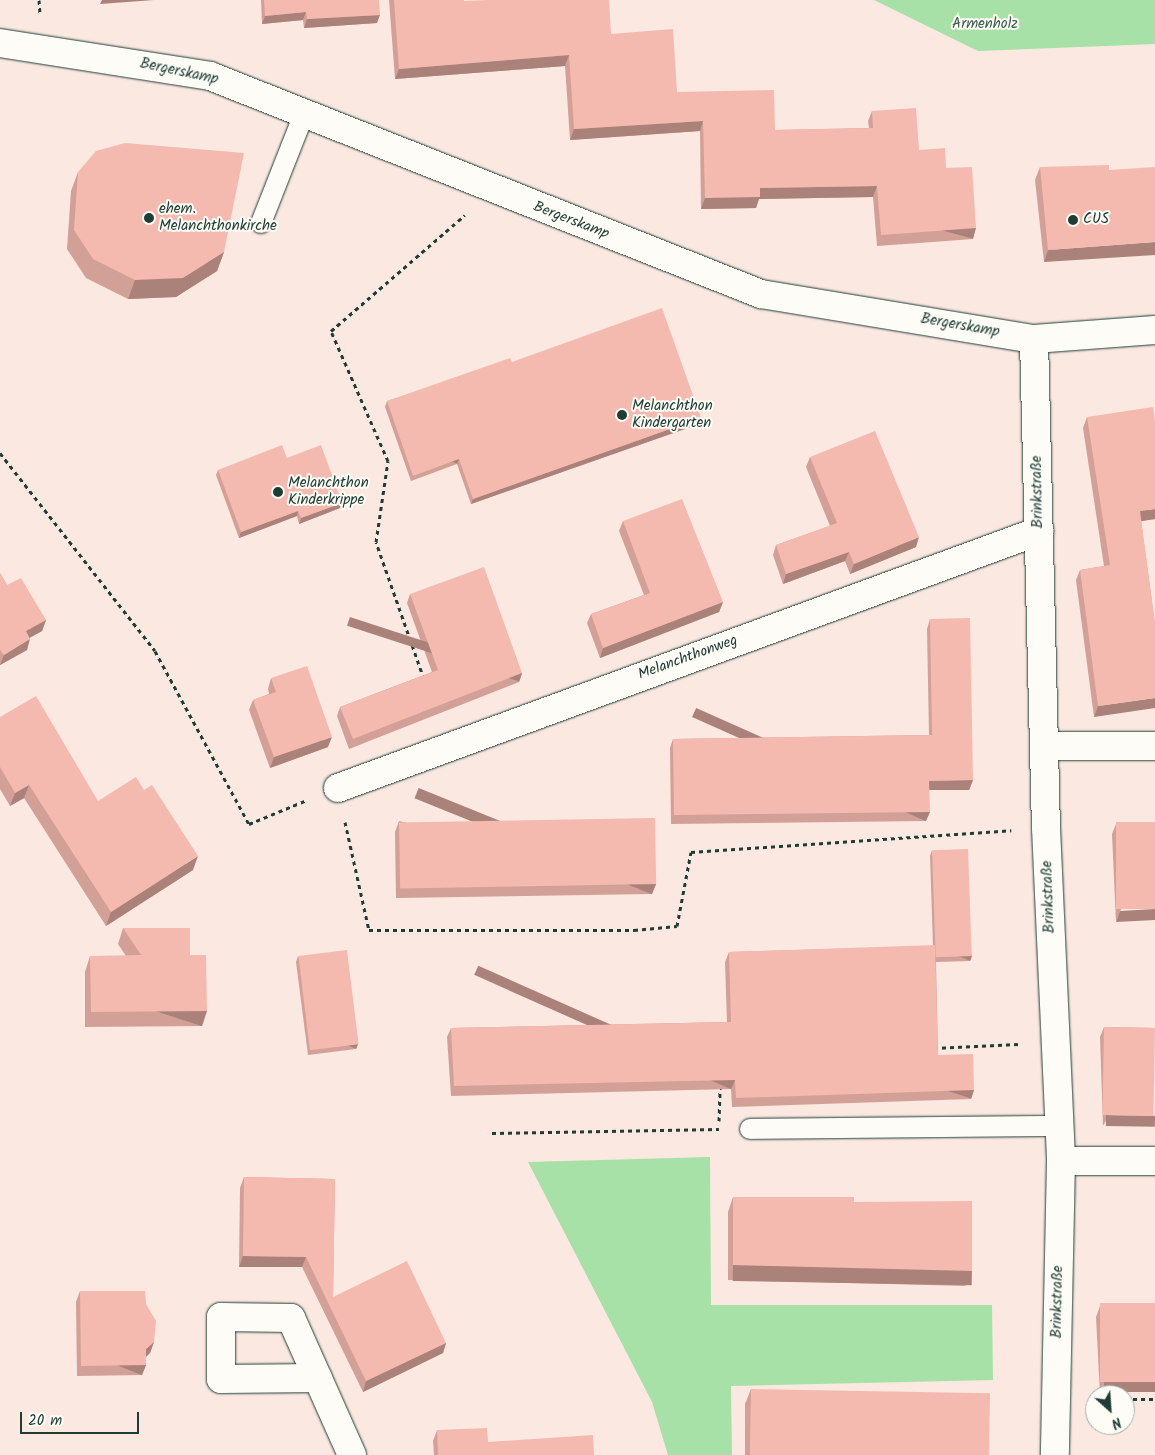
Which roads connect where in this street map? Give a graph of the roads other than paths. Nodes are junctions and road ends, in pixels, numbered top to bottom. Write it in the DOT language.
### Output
graph roads {
  1 [pos="0,42"];
  2 [pos="304,114"];
  3 [pos="262,223"];
  4 [pos="1155,330"];
  5 [pos="1034,339"];
  6 [pos="1039,531"];
  7 [pos="1044,746"];
  8 [pos="1155,746"];
  9 [pos="338,788"];
  10 [pos="1060,1126"];
  11 [pos="750,1129"];
  12 [pos="1061,1161"];
  13 [pos="1155,1161"];
  14 [pos="318,1378"];
  15 [pos="352,1455"];
  16 [pos="1055,1455"];
  1 -- 2 [label="street, Bergerskamp"];
  2 -- 3 [label="lane"];
  2 -- 5 [label="street, Bergerskamp"];
  4 -- 5 [label="street, Bergerskamp"];
  5 -- 6 [label="street, Brinkstraße"];
  6 -- 7 [label="street, Brinkstraße"];
  6 -- 9 [label="street, Melanchthonweg"];
  7 -- 8 [label="street"];
  7 -- 10 [label="street, Brinkstraße"];
  10 -- 11 [label="lane"];
  10 -- 12 [label="street, Brinkstraße"];
  12 -- 13 [label="street"];
  12 -- 16 [label="street, Brinkstraße"];
  14 -- 15 [label="street"];
}
